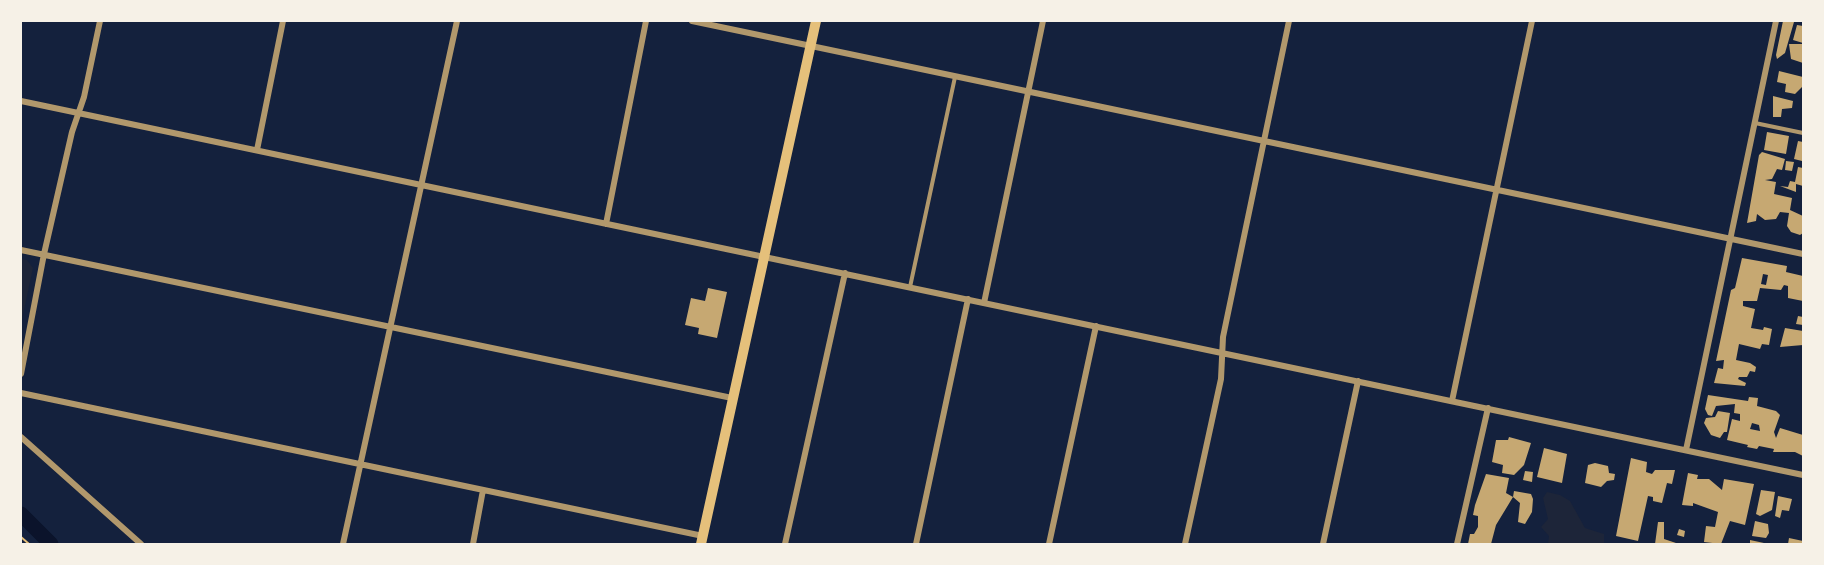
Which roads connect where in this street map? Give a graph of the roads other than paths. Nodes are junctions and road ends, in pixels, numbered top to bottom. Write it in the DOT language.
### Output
graph roads {
  1 [pos="100,21"];
  2 [pos="283,21"];
  3 [pos="457,21"];
  4 [pos="646,21"];
  5 [pos="692,21"];
  6 [pos="816,21"];
  7 [pos="1043,21"];
  8 [pos="1289,21"];
  9 [pos="1532,21"];
  10 [pos="1776,21"];
  11 [pos="810,46"];
  12 [pos="955,76"];
  13 [pos="1028,91"];
  14 [pos="21,101"];
  15 [pos="78,113"];
  16 [pos="1755,123"];
  17 [pos="1803,133"];
  18 [pos="1264,141"];
  19 [pos="256,150"];
  20 [pos="421,185"];
  21 [pos="1496,190"];
  22 [pos="606,224"];
  23 [pos="1731,239"];
  24 [pos="21,249"];
  25 [pos="44,254"];
  26 [pos="1803,254"];
  27 [pos="764,255"];
  28 [pos="845,273"];
  29 [pos="910,287"];
  30 [pos="968,299"];
  31 [pos="984,303"];
  32 [pos="1096,326"];
  33 [pos="390,327"];
  34 [pos="1222,353"];
  35 [pos="21,374"];
  36 [pos="1358,381"];
  37 [pos="21,393"];
  38 [pos="732,398"];
  39 [pos="1452,401"];
  40 [pos="1488,408"];
  41 [pos="21,437"];
  42 [pos="1686,450"];
  43 [pos="360,466"];
  44 [pos="1803,475"];
  45 [pos="483,490"];
  46 [pos="702,540"];
  47 [pos="141,544"];
  48 [pos="343,544"];
  49 [pos="472,544"];
  50 [pos="785,544"];
  51 [pos="916,544"];
  52 [pos="1049,544"];
  53 [pos="1185,544"];
  54 [pos="1323,544"];
  55 [pos="1456,544"];
  1 -- 15 [label="street"];
  2 -- 19 [label="street"];
  3 -- 20 [label="street"];
  4 -- 22 [label="street"];
  5 -- 11 [label="street"];
  6 -- 11 [label="main road"];
  7 -- 13 [label="street"];
  8 -- 18 [label="street"];
  9 -- 21 [label="street"];
  10 -- 16 [label="street"];
  11 -- 12 [label="street"];
  11 -- 27 [label="main road"];
  12 -- 13 [label="street"];
  12 -- 29 [label="lane"];
  13 -- 18 [label="street"];
  13 -- 31 [label="street"];
  14 -- 15 [label="street"];
  15 -- 19 [label="street"];
  15 -- 25 [label="street"];
  16 -- 17 [label="lane"];
  16 -- 23 [label="street"];
  18 -- 21 [label="street"];
  18 -- 34 [label="street"];
  19 -- 20 [label="street"];
  20 -- 22 [label="street"];
  20 -- 33 [label="street"];
  21 -- 23 [label="street"];
  21 -- 39 [label="street"];
  22 -- 27 [label="street"];
  23 -- 26 [label="street"];
  23 -- 42 [label="street"];
  24 -- 25 [label="street"];
  25 -- 33 [label="street"];
  25 -- 35 [label="street"];
  27 -- 28 [label="street"];
  27 -- 38 [label="main road"];
  28 -- 29 [label="street"];
  28 -- 50 [label="street"];
  29 -- 30 [label="street"];
  30 -- 31 [label="street"];
  30 -- 51 [label="street"];
  31 -- 32 [label="street"];
  32 -- 34 [label="street"];
  32 -- 52 [label="street"];
  33 -- 38 [label="street"];
  33 -- 43 [label="street"];
  34 -- 36 [label="street"];
  34 -- 53 [label="street"];
  36 -- 39 [label="street"];
  36 -- 54 [label="street"];
  37 -- 43 [label="street"];
  38 -- 46 [label="main road"];
  39 -- 40 [label="street"];
  40 -- 42 [label="street"];
  40 -- 55 [label="street"];
  41 -- 47 [label="street"];
  42 -- 44 [label="street"];
  43 -- 45 [label="street"];
  43 -- 48 [label="street"];
  45 -- 46 [label="street"];
  45 -- 49 [label="street"];
}
